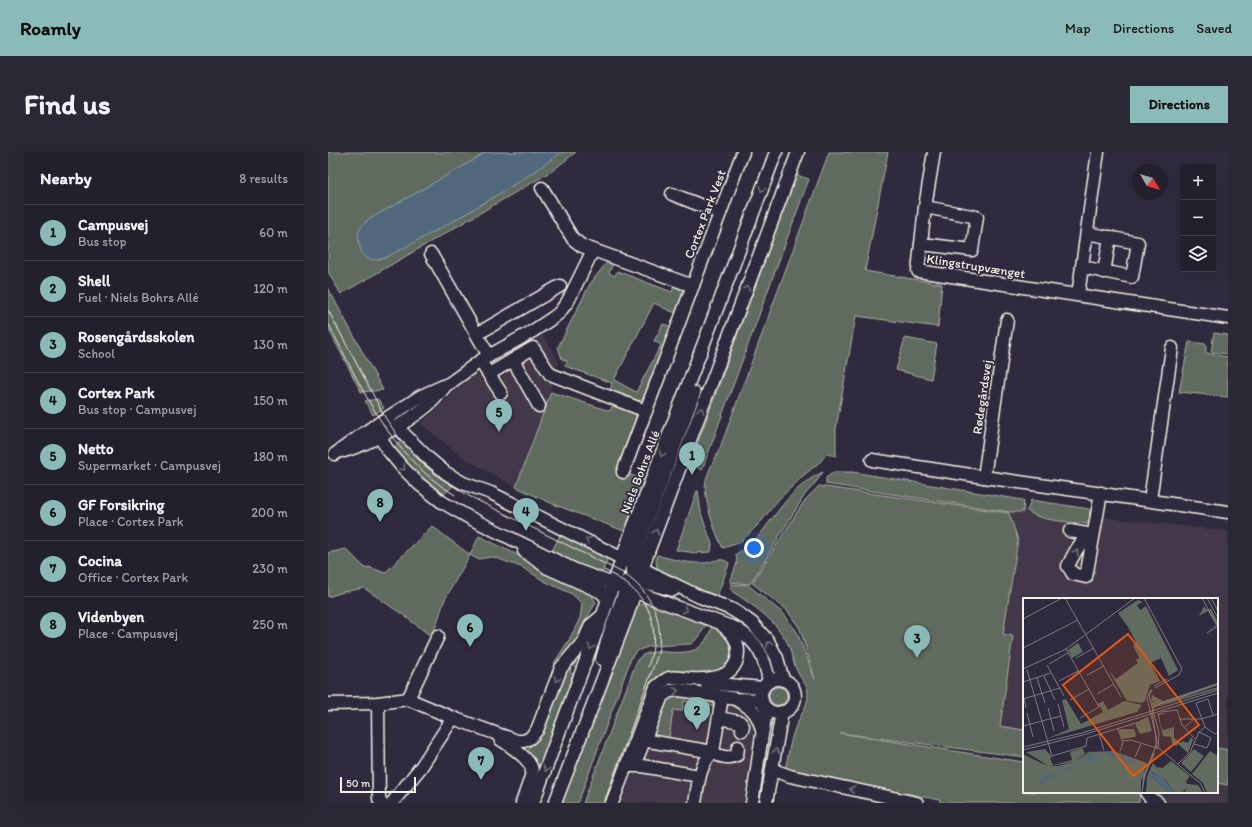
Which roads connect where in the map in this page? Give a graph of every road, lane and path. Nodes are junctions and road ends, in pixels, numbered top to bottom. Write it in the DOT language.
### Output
graph roads {
  1 [pos="743,152"];
  2 [pos="776,152"];
  3 [pos="798,152"];
  4 [pos="934,152"];
  5 [pos="1098,152"];
  6 [pos="542,188"];
  7 [pos="672,194"];
  8 [pos="925,207"];
  9 [pos="720,214"];
  10 [pos="1087,233"];
  11 [pos="1110,238"];
  12 [pos="921,244"];
  13 [pos="593,250"];
  14 [pos="431,254"];
  15 [pos="1082,267"];
  16 [pos="1104,272"];
  17 [pos="560,286"];
  18 [pos="693,286"];
  19 [pos="1078,296"];
  20 [pos="1228,318"];
  21 [pos="1007,320"];
  22 [pos="477,334"];
  23 [pos="1172,348"];
  24 [pos="485,359"];
  25 [pos="513,360"];
  26 [pos="489,374"];
  27 [pos="450,383"];
  28 [pos="501,393"];
  29 [pos="539,406"];
  30 [pos="646,411"];
  31 [pos="411,418"];
  32 [pos="378,427"];
  33 [pos="395,427"];
  34 [pos="331,455"];
  35 [pos="872,460"];
  36 [pos="624,472"];
  37 [pos="984,478"];
  38 [pos="491,493"];
  39 [pos="1101,493"];
  40 [pos="1150,500"];
  41 [pos="1228,512"];
  42 [pos="1070,531"];
  43 [pos="503,535"];
  44 [pos="633,563"];
  45 [pos="627,586"];
  46 [pos="700,597"];
  47 [pos="605,609"];
  48 [pos="717,622"];
  49 [pos="438,636"];
  50 [pos="691,679"];
  51 [pos="783,680"];
  52 [pos="765,695"];
  53 [pos="722,697"];
  54 [pos="408,699"];
  55 [pos="736,699"];
  56 [pos="378,703"];
  57 [pos="328,704"];
  58 [pos="782,712"];
  59 [pos="453,718"];
  60 [pos="719,718"];
  61 [pos="742,730"];
  62 [pos="762,730"];
  63 [pos="493,733"];
  64 [pos="640,740"];
  65 [pos="738,747"];
  66 [pos="713,752"];
  67 [pos="627,766"];
  68 [pos="773,770"];
  69 [pos="699,776"];
  70 [pos="1147,793"];
  71 [pos="382,803"];
  72 [pos="392,803"];
  73 [pos="522,803"];
  74 [pos="533,803"];
  75 [pos="555,803"];
  76 [pos="612,803"];
  77 [pos="696,803"];
  78 [pos="760,803"];
  79 [pos="770,803"];
  80 [pos="917,803"];
  81 [pos="1158,803"];
  1 -- 9 [label="street, Cortex Park Vest"];
  2 -- 44 [label="street, Niels Bohrs Allé, one-way"];
  44 -- 3 [label="street, Niels Bohrs Allé, one-way"];
  4 -- 8 [label="street, Klingstrupvænget"];
  5 -- 10 [label="street"];
  6 -- 13 [label="street"];
  7 -- 9 [label="street"];
  8 -- 12 [label="street, Klingstrupvænget"];
  8 -- 12 [label="street"];
  9 -- 18 [label="street, Cortex Park Vest"];
  10 -- 11 [label="street"];
  10 -- 15 [label="street"];
  11 -- 16 [label="street"];
  11 -- 16 [label="street"];
  12 -- 19 [label="street, Klingstrupvænget"];
  13 -- 18 [label="street"];
  13 -- 24 [label="street"];
  14 -- 22 [label="street"];
  15 -- 16 [label="street"];
  15 -- 19 [label="street"];
  17 -- 22 [label="street"];
  18 -- 30 [label="street, Cortex Park Vest"];
  19 -- 20 [label="street, Klingstrupvænget"];
  21 -- 37 [label="street, Rødegårdsvej"];
  22 -- 24 [label="street"];
  23 -- 40 [label="street"];
  24 -- 26 [label="street"];
  24 -- 27 [label="street"];
  25 -- 26 [label="street"];
  25 -- 29 [label="street"];
  25 -- 30 [label="street"];
  26 -- 28 [label="street"];
  27 -- 31 [label="street"];
  27 -- 32 [label="street"];
  30 -- 36 [label="street, Cortex Park Vest"];
  31 -- 33 [label="street"];
  31 -- 38 [label="street"];
  32 -- 33 [label="street"];
  32 -- 34 [label="street"];
  32 -- 43 [label="street, one-way"];
  33 -- 38 [label="street"];
  35 -- 37 [label="street"];
  37 -- 39 [label="street"];
  44 -- 38 [label="street, one-way"];
  39 -- 40 [label="street"];
  39 -- 42 [label="street"];
  40 -- 41 [label="street"];
  43 -- 45 [label="street"];
  43 -- 47 [label="street"];
  44 -- 45 [label="street, Niels Bohrs Allé"];
  44 -- 45 [label="street, Niels Bohrs Allé"];
  44 -- 46 [label="street"];
  45 -- 46 [label="street"];
  45 -- 47 [label="street, Niels Bohrs Allé"];
  45 -- 48 [label="street, one-way"];
  45 -- 75 [label="street, Niels Bohrs Allé"];
  51 -- 46 [label="street, one-way"];
  47 -- 63 [label="street, one-way"];
  47 -- 74 [label="street, Niels Bohrs Allé, one-way"];
  48 -- 50 [label="street"];
  48 -- 52 [label="street"];
  49 -- 54 [label="street"];
  50 -- 52 [label="street"];
  50 -- 64 [label="street"];
  51 -- 52 [label="street"];
  51 -- 58 [label="street"];
  52 -- 55 [label="street"];
  52 -- 58 [label="street"];
  52 -- 62 [label="street"];
  53 -- 55 [label="street"];
  53 -- 60 [label="street"];
  64 -- 53 [label="street, one-way"];
  54 -- 56 [label="street"];
  54 -- 59 [label="street"];
  55 -- 62 [label="street"];
  56 -- 57 [label="street"];
  56 -- 71 [label="street"];
  68 -- 58 [label="street, one-way"];
  59 -- 63 [label="street"];
  59 -- 72 [label="street"];
  60 -- 61 [label="street"];
  60 -- 66 [label="street"];
  62 -- 78 [label="street"];
  63 -- 73 [label="street"];
  64 -- 66 [label="street"];
  64 -- 67 [label="street"];
  65 -- 66 [label="street"];
  66 -- 69 [label="street"];
  67 -- 69 [label="street"];
  67 -- 76 [label="street"];
  68 -- 78 [label="street"];
  80 -- 68 [label="street, one-way"];
  69 -- 77 [label="street"];
  70 -- 81 [label="street"];
  78 -- 79 [label="street"];
}
